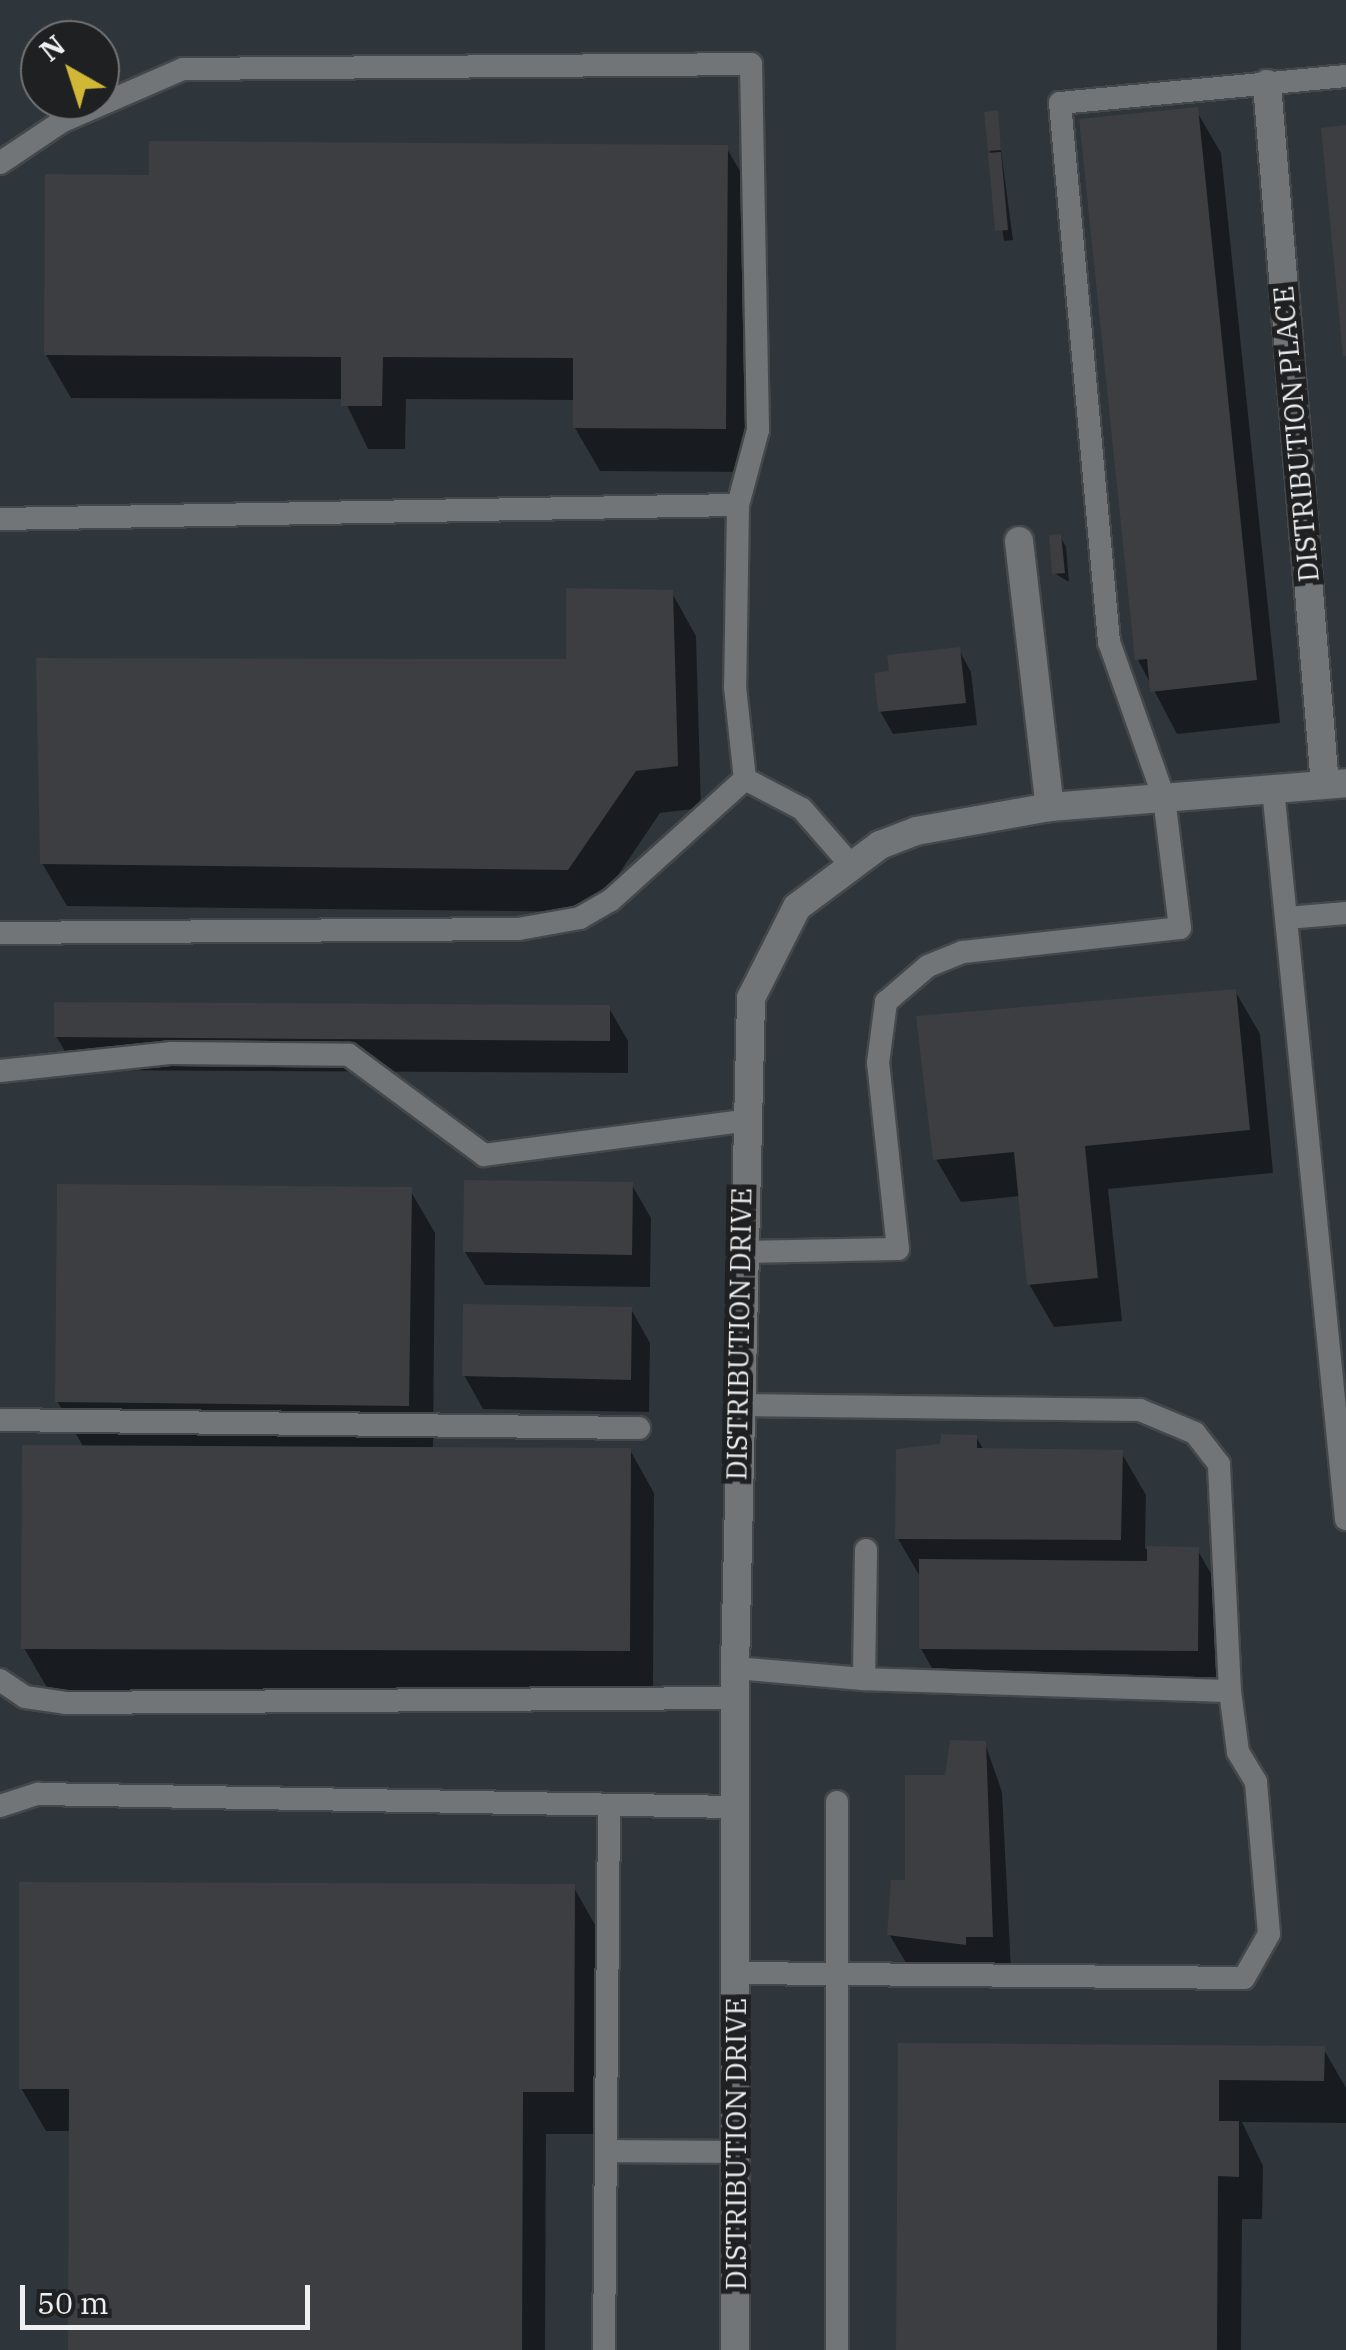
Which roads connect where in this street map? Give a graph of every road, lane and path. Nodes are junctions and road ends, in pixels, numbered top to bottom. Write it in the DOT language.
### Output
graph roads {
  1 [pos="1346,76"];
  2 [pos="1267,84"];
  3 [pos="0,163"];
  4 [pos="738,505"];
  5 [pos="0,519"];
  6 [pos="1019,541"];
  7 [pos="745,780"];
  8 [pos="1336,784"];
  9 [pos="1273,789"];
  10 [pos="1164,798"];
  11 [pos="1050,808"];
  12 [pos="850,864"];
  13 [pos="1346,913"];
  14 [pos="1287,918"];
  15 [pos="0,933"];
  16 [pos="0,1071"];
  17 [pos="742,1121"];
  18 [pos="740,1252"];
  19 [pos="738,1405"];
  20 [pos="0,1420"];
  21 [pos="638,1428"];
  22 [pos="1346,1519"];
  23 [pos="866,1550"];
  24 [pos="734,1668"];
  25 [pos="864,1679"];
  26 [pos="0,1680"];
  27 [pos="1230,1691"];
  28 [pos="735,1698"];
  29 [pos="836,1802"];
  30 [pos="0,1806"];
  31 [pos="609,1806"];
  32 [pos="736,1807"];
  33 [pos="838,1972"];
  34 [pos="736,1973"];
  35 [pos="606,2151"];
  36 [pos="736,2152"];
  37 [pos="604,2350"];
  38 [pos="735,2350"];
  39 [pos="837,2350"];
  1 -- 2 [label="lane"];
  2 -- 8 [label="street, DISTRIBUTION PLACE"];
  2 -- 10 [label="lane"];
  3 -- 4 [label="lane"];
  4 -- 5 [label="lane"];
  4 -- 7 [label="lane"];
  6 -- 11 [label="street"];
  7 -- 12 [label="lane"];
  7 -- 15 [label="lane"];
  8 -- 9 [label="street, DISTRIBUTION DRIVE"];
  9 -- 10 [label="street, DISTRIBUTION DRIVE"];
  9 -- 14 [label="lane"];
  10 -- 11 [label="street, DISTRIBUTION DRIVE"];
  10 -- 18 [label="lane"];
  11 -- 12 [label="street, DISTRIBUTION DRIVE"];
  12 -- 17 [label="street, DISTRIBUTION DRIVE"];
  13 -- 14 [label="lane"];
  14 -- 22 [label="lane"];
  16 -- 17 [label="lane"];
  17 -- 18 [label="street, DISTRIBUTION DRIVE"];
  18 -- 19 [label="street, DISTRIBUTION DRIVE"];
  19 -- 24 [label="street, DISTRIBUTION DRIVE"];
  19 -- 27 [label="lane"];
  20 -- 21 [label="lane"];
  23 -- 25 [label="lane"];
  24 -- 25 [label="lane"];
  24 -- 28 [label="street, DISTRIBUTION DRIVE"];
  25 -- 27 [label="lane"];
  26 -- 28 [label="lane"];
  27 -- 33 [label="lane"];
  28 -- 32 [label="street, DISTRIBUTION DRIVE"];
  29 -- 33 [label="lane"];
  30 -- 31 [label="lane"];
  31 -- 32 [label="lane"];
  31 -- 35 [label="lane"];
  32 -- 34 [label="street, DISTRIBUTION DRIVE"];
  33 -- 34 [label="lane"];
  33 -- 39 [label="lane"];
  34 -- 36 [label="street, DISTRIBUTION DRIVE"];
  35 -- 36 [label="lane"];
  35 -- 37 [label="lane"];
  36 -- 38 [label="street, DISTRIBUTION DRIVE"];
}
